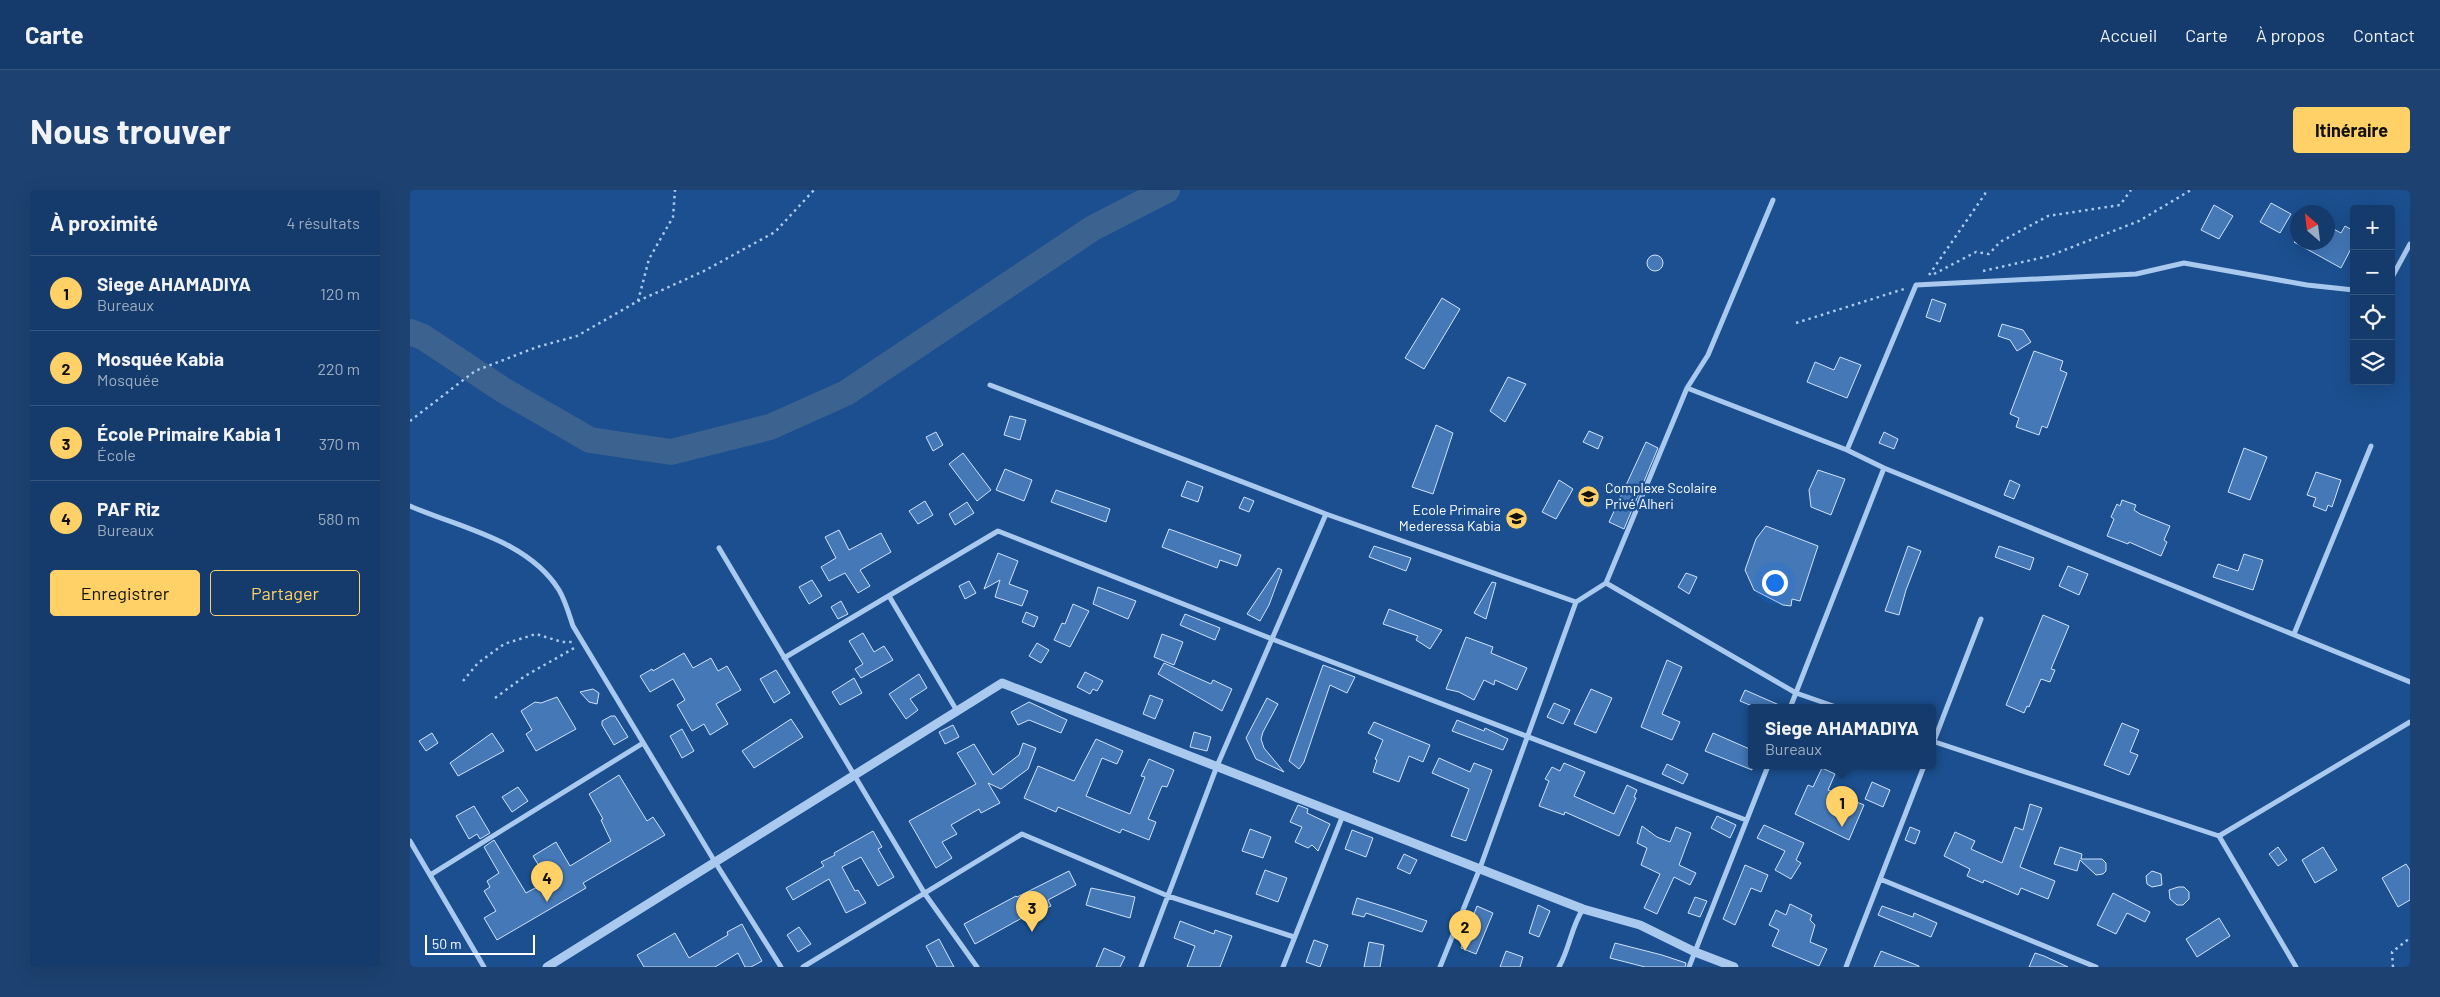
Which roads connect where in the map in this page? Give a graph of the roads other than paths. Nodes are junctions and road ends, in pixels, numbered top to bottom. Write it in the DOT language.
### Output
graph roads {
  1 [pos="1773,200"];
  2 [pos="2410,244"];
  3 [pos="2395,272"];
  4 [pos="2350,290"];
  5 [pos="990,385"];
  6 [pos="1687,388"];
  7 [pos="2371,446"];
  8 [pos="1847,450"];
  9 [pos="1884,468"];
  10 [pos="410,506"];
  11 [pos="1326,514"];
  12 [pos="719,548"];
  13 [pos="1606,583"];
  14 [pos="889,596"];
  15 [pos="1576,602"];
  16 [pos="1981,619"];
  17 [pos="2294,634"];
  18 [pos="1272,639"];
  19 [pos="784,658"];
  20 [pos="2410,682"];
  21 [pos="1796,693"];
  22 [pos="1792,704"];
  23 [pos="1828,704"];
  24 [pos="957,711"];
  25 [pos="2410,722"];
  26 [pos="1936,735"];
  27 [pos="1528,737"];
  28 [pos="643,743"];
  29 [pos="1936,744"];
  30 [pos="1217,766"];
  31 [pos="1767,769"];
  32 [pos="1923,769"];
  33 [pos="854,776"];
  34 [pos="1343,815"];
  35 [pos="1746,820"];
  36 [pos="2219,836"];
  37 [pos="410,841"];
  38 [pos="715,862"];
  39 [pos="1480,868"];
  40 [pos="430,875"];
  41 [pos="1880,879"];
  42 [pos="925,894"];
  43 [pos="1168,896"];
  44 [pos="1583,909"];
  45 [pos="1294,937"];
  46 [pos="1695,952"];
  47 [pos="484,967"];
  48 [pos="548,967"];
  49 [pos="781,967"];
  50 [pos="804,967"];
  51 [pos="977,967"];
  52 [pos="1141,967"];
  53 [pos="1283,967"];
  54 [pos="1440,967"];
  55 [pos="1560,967"];
  56 [pos="1689,967"];
  57 [pos="1734,967"];
  58 [pos="1846,967"];
  59 [pos="2096,967"];
  60 [pos="2296,967"];
  1 -- 6 [label="street"];
  2 -- 3 [label="street"];
  4 -- 8 [label="street"];
  5 -- 11 [label="street"];
  6 -- 8 [label="street"];
  6 -- 13 [label="street"];
  7 -- 17 [label="street"];
  8 -- 9 [label="street"];
  9 -- 17 [label="street"];
  9 -- 21 [label="street"];
  10 -- 28 [label="street"];
  11 -- 15 [label="street"];
  11 -- 18 [label="street"];
  12 -- 19 [label="street"];
  13 -- 15 [label="street"];
  13 -- 21 [label="street"];
  14 -- 18 [label="street"];
  14 -- 19 [label="street"];
  14 -- 24 [label="street"];
  15 -- 27 [label="street"];
  16 -- 26 [label="street"];
  17 -- 20 [label="street"];
  18 -- 27 [label="street"];
  18 -- 30 [label="street"];
  19 -- 33 [label="street"];
  21 -- 22 [label="street"];
  21 -- 23 [label="street"];
  24 -- 30 [label="street"];
  24 -- 33 [label="street"];
  25 -- 36 [label="street"];
  27 -- 35 [label="street"];
  27 -- 39 [label="street"];
  28 -- 38 [label="street"];
  28 -- 40 [label="street"];
  29 -- 36 [label="street"];
  30 -- 34 [label="street"];
  30 -- 43 [label="street"];
  31 -- 35 [label="street"];
  32 -- 41 [label="street"];
  33 -- 38 [label="street"];
  33 -- 42 [label="street"];
  34 -- 39 [label="street"];
  34 -- 45 [label="street"];
  35 -- 46 [label="street"];
  36 -- 60 [label="street"];
  37 -- 40 [label="street"];
  38 -- 48 [label="street"];
  38 -- 49 [label="street"];
  39 -- 44 [label="street"];
  39 -- 54 [label="street"];
  40 -- 47 [label="street"];
  41 -- 58 [label="street"];
  41 -- 59 [label="street"];
  42 -- 43 [label="street"];
  42 -- 50 [label="street"];
  42 -- 51 [label="street"];
  43 -- 45 [label="street"];
  43 -- 52 [label="street"];
  44 -- 46 [label="street"];
  44 -- 55 [label="street"];
  45 -- 53 [label="street"];
  46 -- 56 [label="street"];
  46 -- 57 [label="street"];
}
